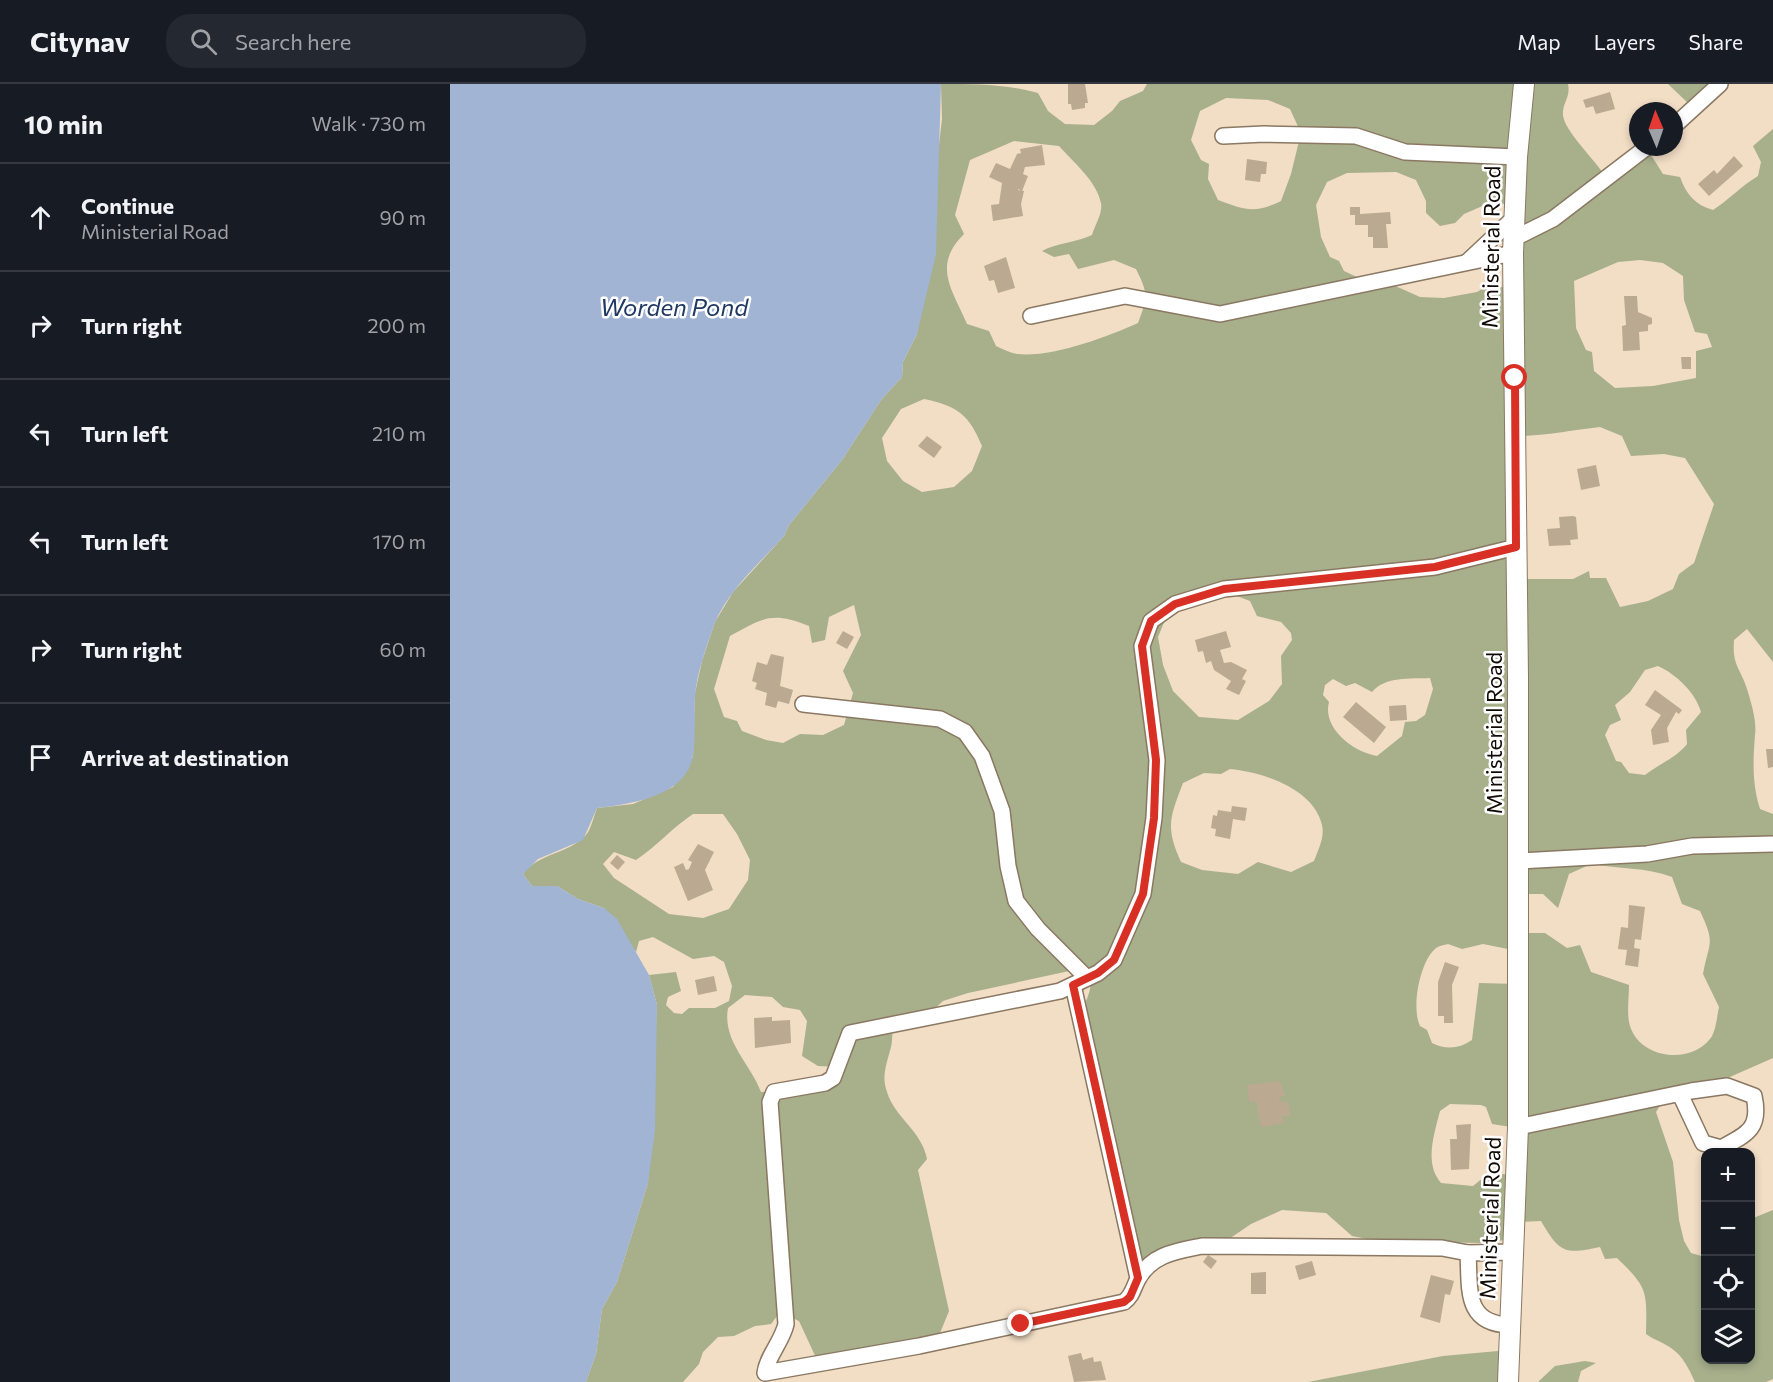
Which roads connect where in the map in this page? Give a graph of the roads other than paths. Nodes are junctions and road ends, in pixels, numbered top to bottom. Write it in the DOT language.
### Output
graph roads {
  1 [pos="1524,84"];
  2 [pos="1720,84"];
  3 [pos="1683,118"];
  4 [pos="1223,136"];
  5 [pos="1635,156"];
  6 [pos="1517,157"];
  7 [pos="1514,218"];
  8 [pos="1513,246"];
  9 [pos="1467,262"];
  10 [pos="1031,316"];
  11 [pos="1516,547"];
  12 [pos="803,704"];
  13 [pos="1773,844"];
  14 [pos="1518,861"];
  15 [pos="1087,978"];
  16 [pos="1073,985"];
  17 [pos="1680,1094"];
  18 [pos="1518,1127"];
  19 [pos="1513,1252"];
  20 [pos="1468,1253"];
  21 [pos="1138,1278"];
  22 [pos="1510,1325"];
  23 [pos="1508,1382"];
  1 -- 6 [label="main road, Ministerial Road"];
  2 -- 3 [label="street"];
  4 -- 6 [label="street"];
  5 -- 8 [label="street"];
  6 -- 7 [label="main road, Ministerial Road"];
  7 -- 8 [label="main road, Ministerial Road"];
  7 -- 9 [label="street"];
  8 -- 9 [label="street"];
  8 -- 11 [label="main road, Ministerial Road"];
  9 -- 10 [label="street"];
  11 -- 14 [label="main road, Ministerial Road"];
  11 -- 15 [label="street"];
  12 -- 15 [label="street"];
  13 -- 14 [label="street"];
  14 -- 18 [label="main road, Ministerial Road"];
  15 -- 16 [label="street"];
  16 -- 21 [label="street"];
  16 -- 21 [label="street"];
  17 -- 17 [label="street"];
  17 -- 18 [label="street"];
  18 -- 19 [label="main road, Ministerial Road"];
  19 -- 20 [label="street"];
  19 -- 22 [label="main road, Ministerial Road"];
  20 -- 21 [label="street"];
  20 -- 22 [label="street"];
  22 -- 23 [label="main road, Ministerial Road"];
}
